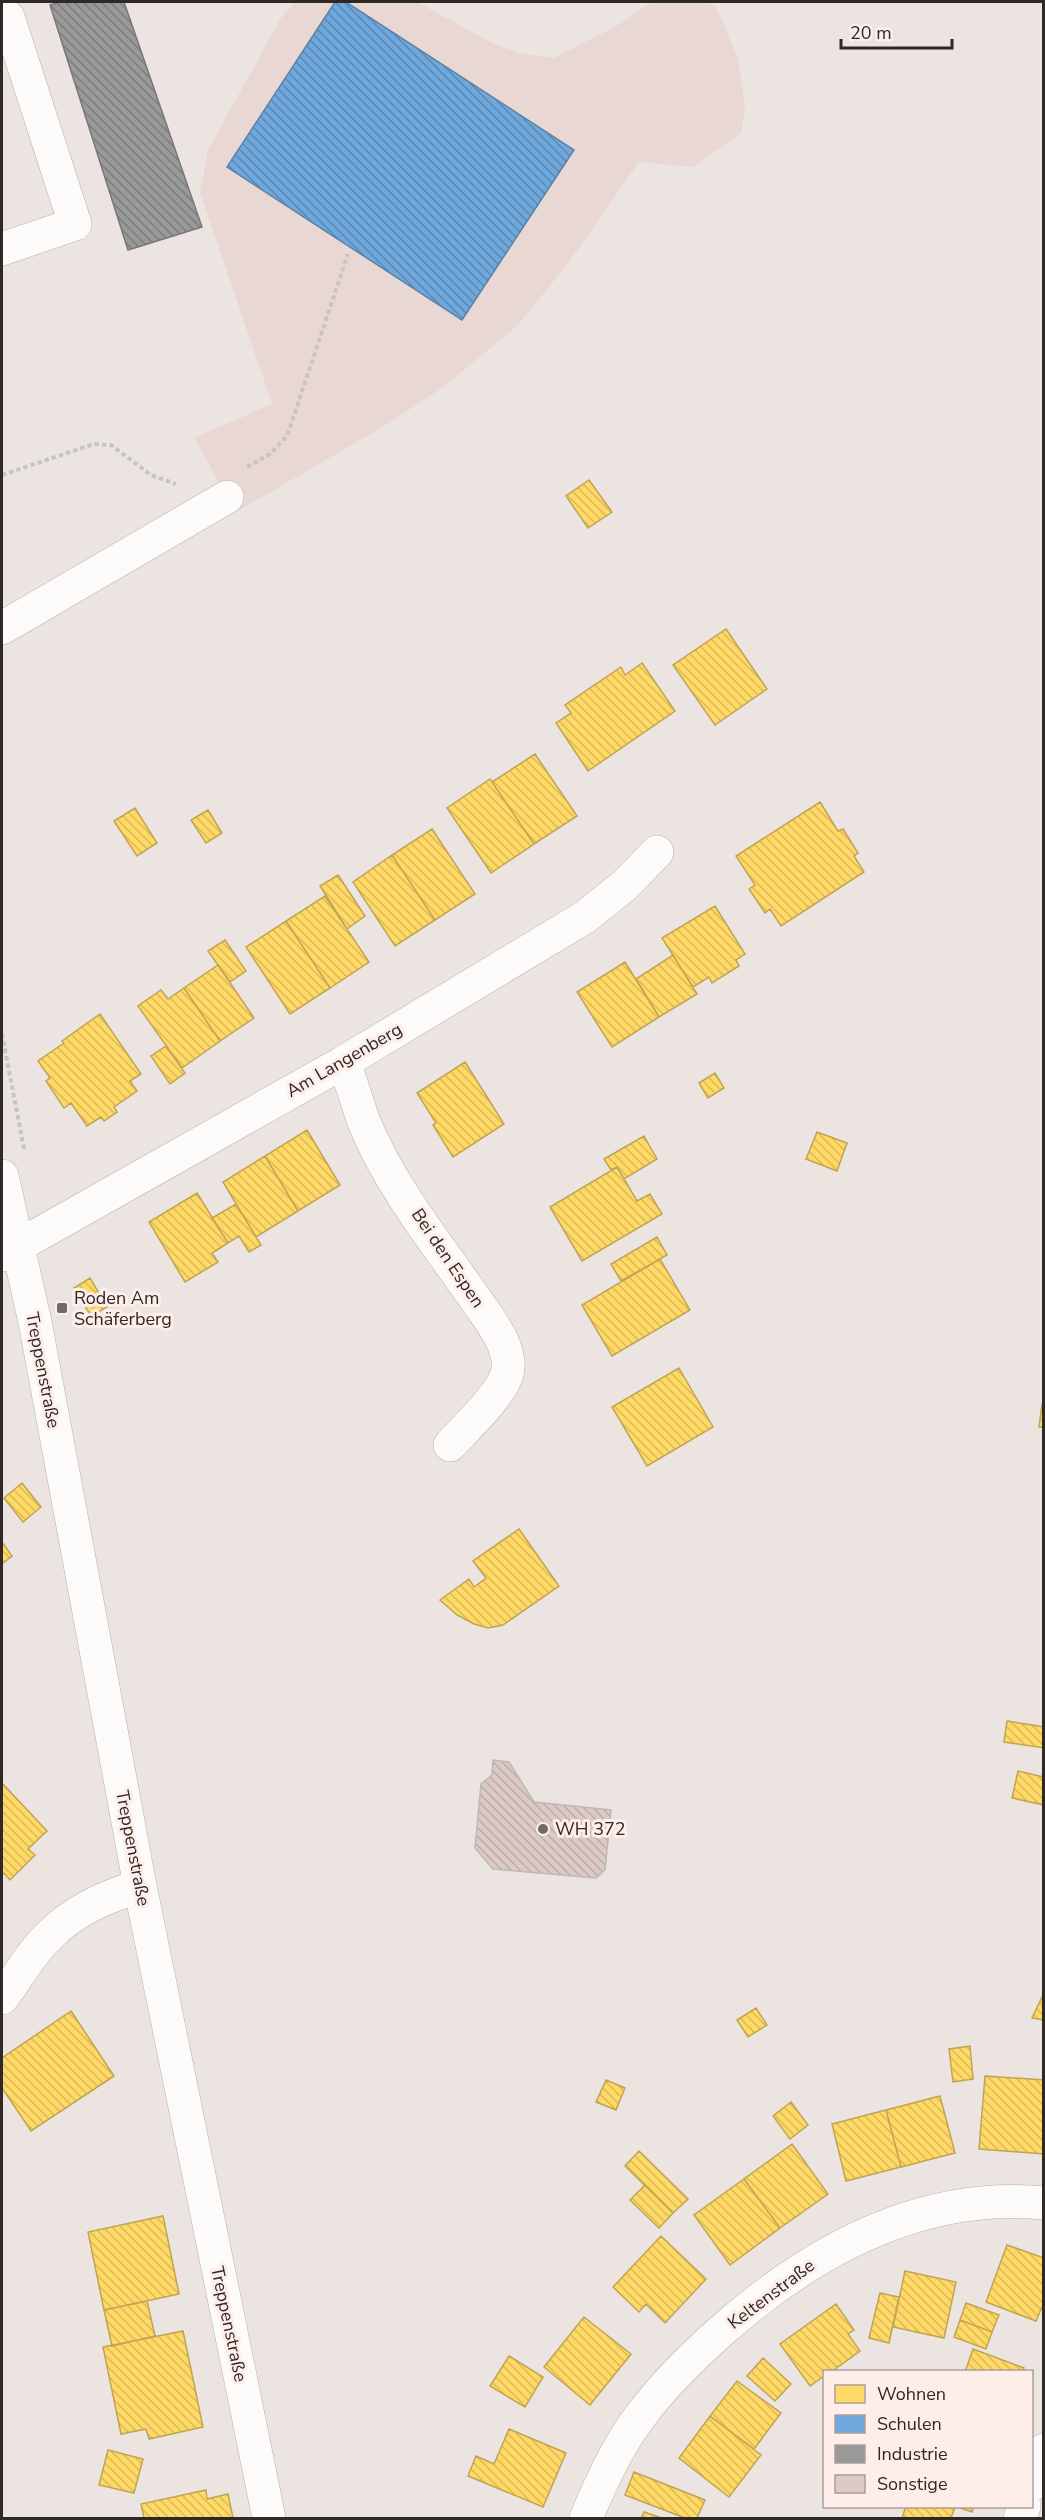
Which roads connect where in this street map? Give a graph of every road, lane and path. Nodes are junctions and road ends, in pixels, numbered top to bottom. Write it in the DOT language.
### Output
graph roads {
  1 [pos="2,19"];
  2 [pos="2,249"];
  3 [pos="348,254"];
  4 [pos="2,475"];
  5 [pos="233,484"];
  6 [pos="181,485"];
  7 [pos="2,628"];
  8 [pos="657,852"];
  9 [pos="344,1062"];
  10 [pos="2,1176"];
  11 [pos="9,1250"];
  12 [pos="450,1445"];
  13 [pos="140,1886"];
  14 [pos="2,1998"];
  15 [pos="1044,2203"];
  16 [pos="1044,2450"];
  17 [pos="1033,2482"];
  18 [pos="269,2518"];
  19 [pos="586,2518"];
  1 -- 2 [label="street"];
  3 -- 5 [label="path"];
  4 -- 6 [label="path"];
  5 -- 7 [label="street"];
  8 -- 9 [label="street, Am Langenberg"];
  9 -- 11 [label="street, Am Langenberg"];
  9 -- 12 [label="street, Bei den Espen"];
  10 -- 11 [label="street, Treppenstraße"];
  11 -- 13 [label="street, Treppenstraße"];
  13 -- 14 [label="street"];
  13 -- 18 [label="street, Treppenstraße"];
  15 -- 19 [label="street, Keltenstraße"];
  16 -- 17 [label="street"];
}
